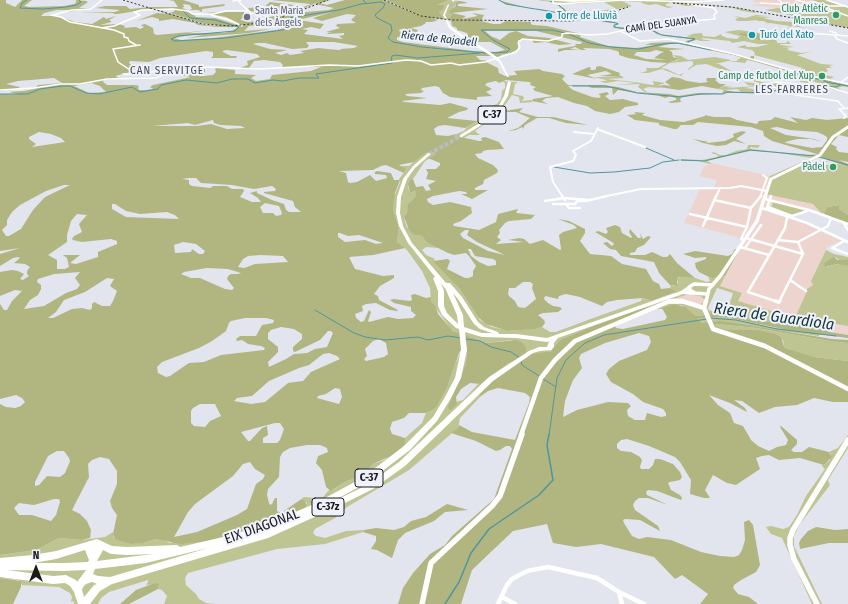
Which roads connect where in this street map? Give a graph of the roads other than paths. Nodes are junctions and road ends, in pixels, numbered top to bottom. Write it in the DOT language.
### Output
graph roads {
  1 [pos="102,0"];
  2 [pos="240,0"];
  3 [pos="544,0"];
  4 [pos="600,0"];
  5 [pos="611,0"];
  6 [pos="628,0"];
  7 [pos="724,0"];
  8 [pos="727,0"];
  9 [pos="763,0"];
  10 [pos="779,0"];
  11 [pos="796,0"];
  12 [pos="827,0"];
  13 [pos="233,1"];
  14 [pos="552,1"];
  15 [pos="814,2"];
  16 [pos="690,3"];
  17 [pos="764,3"];
  18 [pos="806,3"];
  19 [pos="760,4"];
  20 [pos="783,4"];
  21 [pos="846,5"];
  22 [pos="449,6"];
  23 [pos="818,6"];
  24 [pos="824,7"];
  25 [pos="249,11"];
  26 [pos="839,11"];
  27 [pos="195,14"];
  28 [pos="252,14"];
  29 [pos="848,16"];
  30 [pos="242,26"];
  31 [pos="102,28"];
  32 [pos="620,31"];
  33 [pos="830,31"];
  34 [pos="811,32"];
  35 [pos="836,34"];
  36 [pos="848,36"];
  37 [pos="848,42"];
  38 [pos="158,71"];
  39 [pos="144,73"];
  40 [pos="123,74"];
  41 [pos="508,76"];
  42 [pos="848,78"];
  43 [pos="509,82"];
  44 [pos="841,82"];
  45 [pos="80,83"];
  46 [pos="84,84"];
  47 [pos="848,84"];
  48 [pos="0,90"];
  49 [pos="848,92"];
  50 [pos="844,108"];
  51 [pos="848,108"];
  52 [pos="844,118"];
  53 [pos="848,127"];
  54 [pos="574,132"];
  55 [pos="594,134"];
  56 [pos="461,136"];
  57 [pos="645,147"];
  58 [pos="428,154"];
  59 [pos="763,175"];
  60 [pos="720,188"];
  61 [pos="762,188"];
  62 [pos="767,191"];
  63 [pos="771,196"];
  64 [pos="564,199"];
  65 [pos="765,199"];
  66 [pos="588,200"];
  67 [pos="714,200"];
  68 [pos="545,201"];
  69 [pos="769,201"];
  70 [pos="553,204"];
  71 [pos="566,204"];
  72 [pos="580,208"];
  73 [pos="751,208"];
  74 [pos="762,208"];
  75 [pos="767,209"];
  76 [pos="809,210"];
  77 [pos="690,214"];
  78 [pos="706,218"];
  79 [pos="787,218"];
  80 [pos="831,218"];
  81 [pos="843,222"];
  82 [pos="848,224"];
  83 [pos="761,225"];
  84 [pos="703,226"];
  85 [pos="747,227"];
  86 [pos="822,230"];
  87 [pos="848,230"];
  88 [pos="745,238"];
  89 [pos="778,240"];
  90 [pos="846,241"];
  91 [pos="799,243"];
  92 [pos="775,246"];
  93 [pos="743,247"];
  94 [pos="794,252"];
  95 [pos="803,254"];
  96 [pos="848,254"];
  97 [pos="769,255"];
  98 [pos="435,274"];
  99 [pos="790,280"];
  100 [pos="704,285"];
  101 [pos="714,285"];
  102 [pos="689,288"];
  103 [pos="683,292"];
  104 [pos="806,292"];
  105 [pos="694,293"];
  106 [pos="708,294"];
  107 [pos="704,308"];
  108 [pos="504,335"];
  109 [pos="543,343"];
  110 [pos="848,389"];
  111 [pos="848,440"];
  112 [pos="219,542"];
  113 [pos="0,562"];
  114 [pos="0,566"];
  115 [pos="94,566"];
  116 [pos="0,573"];
  117 [pos="79,592"];
  118 [pos="619,592"];
  119 [pos="502,597"];
  120 [pos="83,604"];
  121 [pos="422,604"];
  122 [pos="498,604"];
  123 [pos="516,604"];
  124 [pos="622,604"];
  125 [pos="644,604"];
  126 [pos="816,604"];
  1 -- 31 [label="street"];
  2 -- 13 [label="street"];
  2 -- 25 [label="street"];
  3 -- 5 [label="highway"];
  4 -- 14 [label="highway"];
  6 -- 14 [label="street"];
  6 -- 16 [label="street"];
  7 -- 8 [label="street"];
  7 -- 16 [label="street"];
  9 -- 17 [label="street"];
  10 -- 20 [label="street"];
  11 -- 18 [label="street"];
  12 -- 21 [label="street"];
  15 -- 18 [label="street"];
  16 -- 32 [label="street, CAMÍ DEL SUANYA"];
  17 -- 19 [label="street"];
  17 -- 20 [label="street"];
  18 -- 23 [label="street"];
  20 -- 23 [label="street"];
  20 -- 26 [label="street"];
  21 -- 24 [label="street"];
  22 -- 41 [label="highway"];
  23 -- 24 [label="street"];
  24 -- 26 [label="street"];
  25 -- 27 [label="street"];
  25 -- 28 [label="street"];
  26 -- 29 [label="street"];
  27 -- 30 [label="street"];
  27 -- 31 [label="street"];
  31 -- 39 [label="street"];
  32 -- 38 [label="street, CAMÍ DEL SUANYA"];
  32 -- 44 [label="street"];
  33 -- 35 [label="street"];
  34 -- 35 [label="street"];
  35 -- 36 [label="street"];
  35 -- 37 [label="street"];
  38 -- 39 [label="street"];
  38 -- 46 [label="street"];
  39 -- 40 [label="street"];
  42 -- 44 [label="street"];
  43 -- 56 [label="highway, C-37"];
  44 -- 47 [label="street"];
  45 -- 46 [label="street"];
  46 -- 48 [label="street"];
  49 -- 50 [label="street"];
  50 -- 51 [label="street"];
  50 -- 52 [label="street"];
  53 -- 62 [label="street"];
  54 -- 55 [label="street"];
  55 -- 57 [label="street"];
  55 -- 64 [label="street"];
  58 -- 98 [label="highway, EIX DIAGONAL / C-37"];
  59 -- 61 [label="street"];
  60 -- 61 [label="street"];
  60 -- 66 [label="street"];
  60 -- 67 [label="street"];
  61 -- 62 [label="street"];
  61 -- 73 [label="street"];
  62 -- 65 [label="street"];
  63 -- 69 [label="street"];
  64 -- 66 [label="street"];
  64 -- 68 [label="street"];
  65 -- 69 [label="street"];
  65 -- 74 [label="street"];
  66 -- 71 [label="street"];
  67 -- 73 [label="street"];
  67 -- 78 [label="street"];
  69 -- 75 [label="street"];
  69 -- 76 [label="street"];
  70 -- 71 [label="street"];
  71 -- 72 [label="street"];
  73 -- 85 [label="street"];
  74 -- 75 [label="street"];
  74 -- 88 [label="street"];
  75 -- 76 [label="street"];
  75 -- 79 [label="street"];
  76 -- 80 [label="street"];
  77 -- 78 [label="street"];
  78 -- 84 [label="street"];
  78 -- 85 [label="street"];
  79 -- 86 [label="street"];
  79 -- 89 [label="street"];
  80 -- 81 [label="street"];
  80 -- 86 [label="street"];
  81 -- 82 [label="street"];
  81 -- 87 [label="street"];
  83 -- 88 [label="street"];
  85 -- 88 [label="street"];
  86 -- 90 [label="street"];
  86 -- 91 [label="street"];
  88 -- 92 [label="street"];
  88 -- 93 [label="street"];
  89 -- 91 [label="street"];
  89 -- 92 [label="street"];
  90 -- 96 [label="street"];
  91 -- 94 [label="street"];
  91 -- 95 [label="street"];
  92 -- 94 [label="street"];
  92 -- 97 [label="street"];
  93 -- 97 [label="street"];
  93 -- 101 [label="street"];
  94 -- 95 [label="street"];
  95 -- 99 [label="street"];
  97 -- 99 [label="street"];
  98 -- 108 [label="highway"];
  98 -- 108 [label="highway"];
  98 -- 112 [label="highway, EIX DIAGONAL / C-37"];
  99 -- 104 [label="street"];
  100 -- 101 [label="street"];
  100 -- 102 [label="street"];
  100 -- 106 [label="street"];
  101 -- 106 [label="street"];
  102 -- 103 [label="highway"];
  102 -- 105 [label="street"];
  103 -- 105 [label="highway"];
  103 -- 109 [label="highway"];
  105 -- 106 [label="street"];
  106 -- 107 [label="street"];
  107 -- 110 [label="street"];
  107 -- 121 [label="street"];
  108 -- 109 [label="highway"];
  109 -- 115 [label="highway, C-37z"];
  111 -- 126 [label="street"];
  112 -- 115 [label="highway, EIX DIAGONAL / C-37"];
  112 -- 115 [label="highway"];
  113 -- 115 [label="highway"];
  114 -- 115 [label="highway, EIX DIAGONAL / C-37"];
  115 -- 117 [label="highway"];
  115 -- 117 [label="highway"];
  115 -- 120 [label="highway"];
  116 -- 117 [label="highway"];
  117 -- 120 [label="highway"];
  118 -- 119 [label="street"];
  118 -- 124 [label="street"];
  118 -- 125 [label="street"];
  119 -- 122 [label="street"];
  119 -- 123 [label="street"];
}
